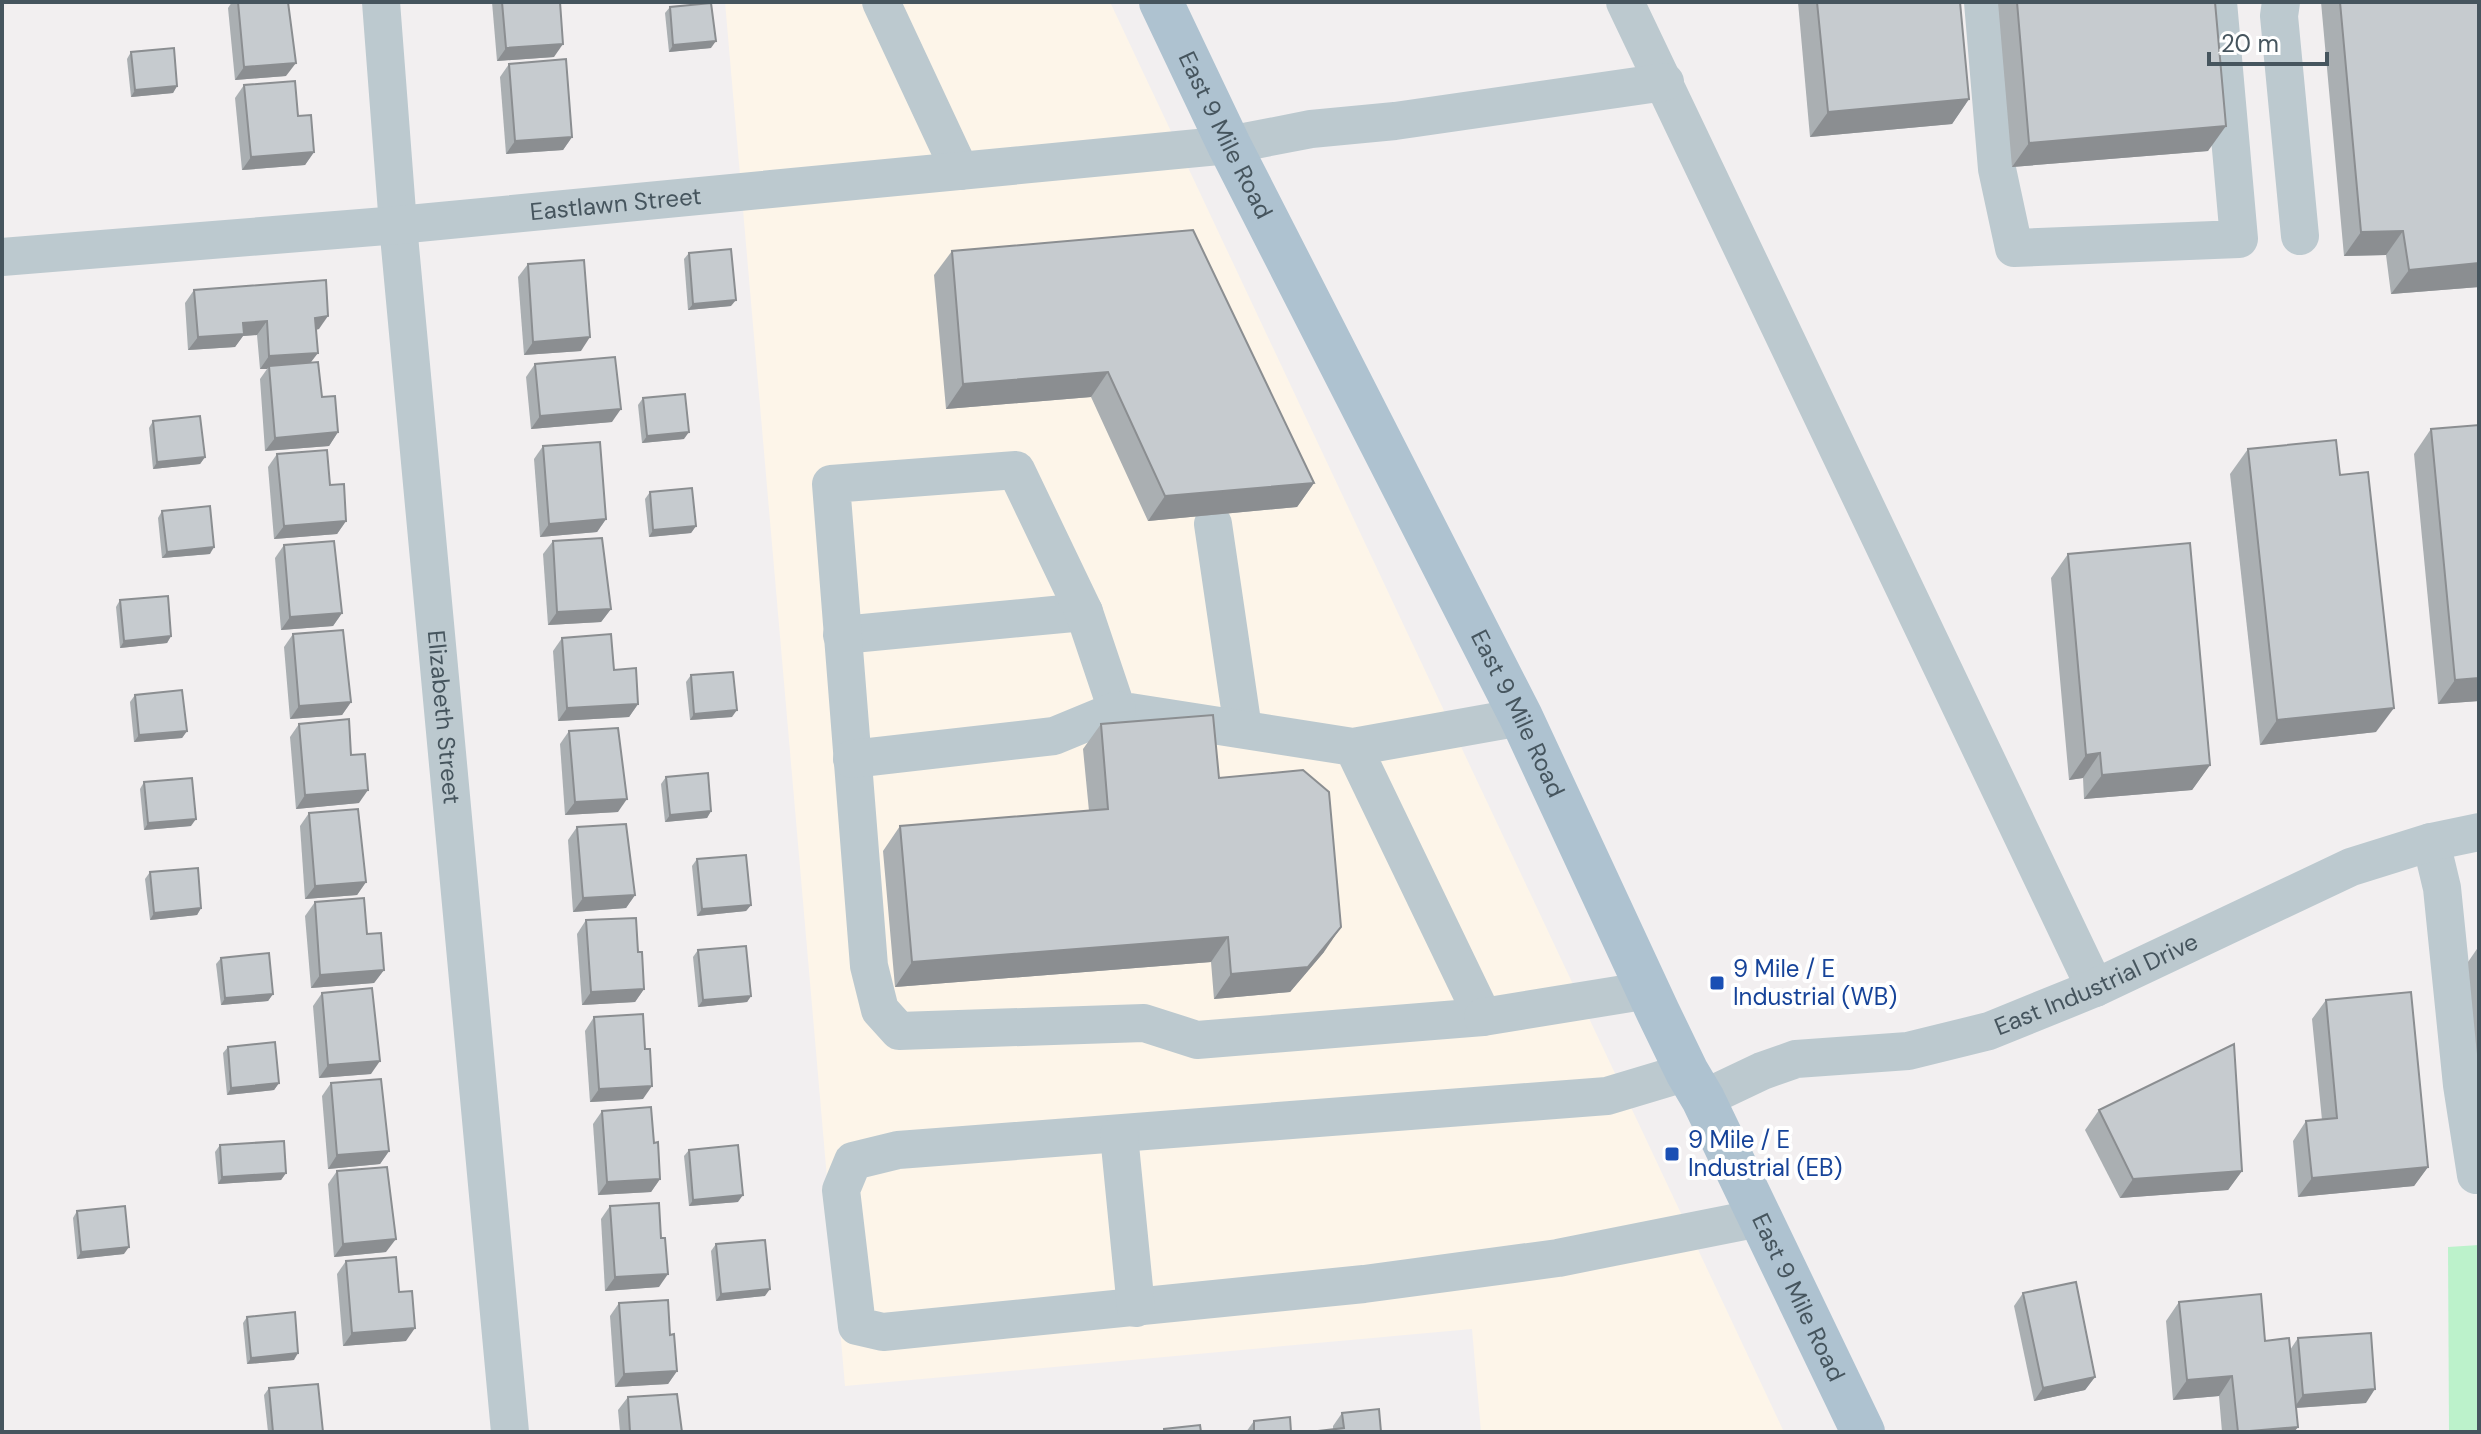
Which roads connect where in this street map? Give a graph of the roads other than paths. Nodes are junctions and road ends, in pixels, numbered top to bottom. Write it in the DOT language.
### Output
graph roads {
  1 [pos="381,2"];
  2 [pos="881,2"];
  3 [pos="1161,2"];
  4 [pos="1625,2"];
  5 [pos="1983,2"];
  6 [pos="2218,2"];
  7 [pos="2281,2"];
  8 [pos="1665,82"];
  9 [pos="1229,145"];
  10 [pos="960,171"];
  11 [pos="398,225"];
  12 [pos="2300,236"];
  13 [pos="2,257"];
  14 [pos="1213,524"];
  15 [pos="1084,612"];
  16 [pos="842,635"];
  17 [pos="1117,710"];
  18 [pos="1521,717"];
  19 [pos="1243,729"];
  20 [pos="1353,747"];
  21 [pos="852,759"];
  22 [pos="2479,832"];
  23 [pos="2431,842"];
  24 [pos="2095,988"];
  25 [pos="1649,990"];
  26 [pos="1483,1017"];
  27 [pos="1695,1085"];
  28 [pos="1119,1135"];
  29 [pos="2476,1175"];
  30 [pos="1759,1218"];
  31 [pos="1136,1308"];
  32 [pos="510,1432"];
  33 [pos="1863,1432"];
  1 -- 11 [label="street, Elizabeth Street"];
  2 -- 10 [label="street"];
  3 -- 9 [label="main road, East 9 Mile Road"];
  4 -- 8 [label="street"];
  5 -- 6 [label="street"];
  7 -- 12 [label="street"];
  8 -- 9 [label="street, Eastlawn Street"];
  8 -- 24 [label="street"];
  9 -- 10 [label="street, Eastlawn Street"];
  9 -- 18 [label="main road, East 9 Mile Road"];
  10 -- 11 [label="street, Eastlawn Street"];
  11 -- 13 [label="street, Eastlawn Street"];
  11 -- 32 [label="street, Elizabeth Street"];
  14 -- 19 [label="street"];
  15 -- 16 [label="street"];
  15 -- 16 [label="street"];
  15 -- 17 [label="street"];
  16 -- 21 [label="street"];
  17 -- 19 [label="street"];
  17 -- 21 [label="street"];
  18 -- 20 [label="street"];
  18 -- 25 [label="main road, East 9 Mile Road"];
  19 -- 20 [label="street"];
  20 -- 26 [label="street"];
  21 -- 26 [label="street"];
  22 -- 23 [label="street, East Industrial Drive"];
  23 -- 24 [label="street, East Industrial Drive"];
  23 -- 29 [label="street"];
  24 -- 27 [label="street, East Industrial Drive"];
  25 -- 26 [label="street"];
  25 -- 27 [label="main road, East 9 Mile Road"];
  27 -- 28 [label="street, East Industrial Drive"];
  27 -- 30 [label="main road, East 9 Mile Road"];
  28 -- 31 [label="street"];
  28 -- 31 [label="street, East Industrial Drive"];
  30 -- 31 [label="street"];
  30 -- 33 [label="main road, East 9 Mile Road"];
}
